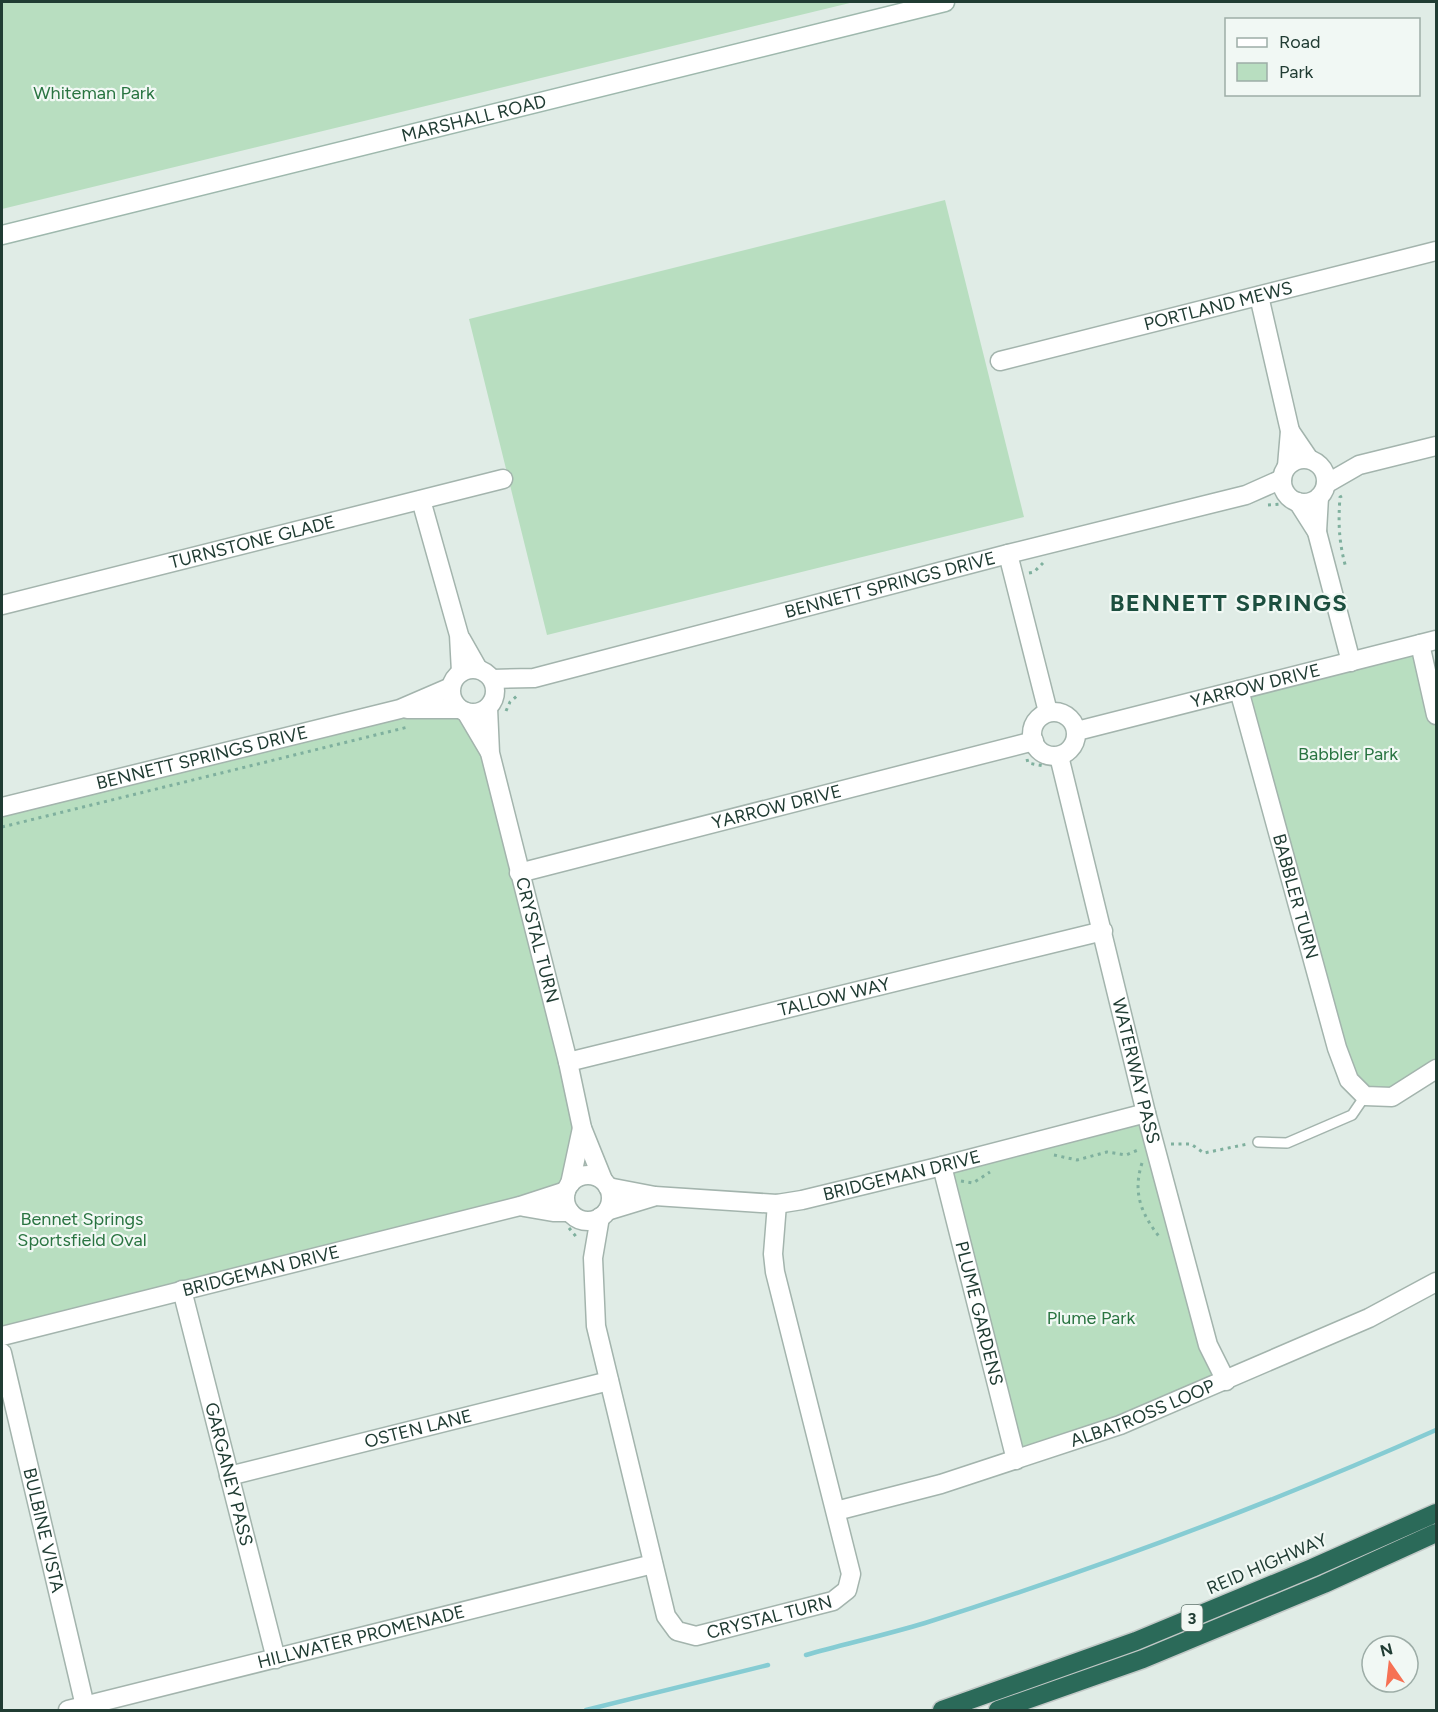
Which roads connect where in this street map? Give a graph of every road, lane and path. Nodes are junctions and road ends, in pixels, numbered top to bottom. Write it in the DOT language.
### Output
graph roads {
  1 [pos="945,2"];
  2 [pos="2,236"];
  3 [pos="1437,251"];
  4 [pos="1259,296"];
  5 [pos="1000,361"];
  6 [pos="1290,431"];
  7 [pos="1437,446"];
  8 [pos="1313,460"];
  9 [pos="1359,465"];
  10 [pos="503,479"];
  11 [pos="1288,485"];
  12 [pos="1323,491"];
  13 [pos="421,501"];
  14 [pos="1339,507"];
  15 [pos="1317,532"];
  16 [pos="1008,554"];
  17 [pos="1348,577"];
  18 [pos="2,605"];
  19 [pos="1428,642"];
  20 [pos="1351,663"];
  21 [pos="471,677"];
  22 [pos="534,678"];
  23 [pos="1239,690"];
  24 [pos="519,695"];
  25 [pos="496,707"];
  26 [pos="400,709"];
  27 [pos="463,711"];
  28 [pos="1048,712"];
  29 [pos="1437,715"];
  30 [pos="415,725"];
  31 [pos="1077,731"];
  32 [pos="1034,741"];
  33 [pos="490,753"];
  34 [pos="1059,756"];
  35 [pos="2,807"];
  36 [pos="2,827"];
  37 [pos="519,873"];
  38 [pos="1102,931"];
  39 [pos="568,1062"];
  40 [pos="1437,1069"];
  41 [pos="1365,1096"];
  42 [pos="1146,1113"];
  43 [pos="582,1128"];
  44 [pos="1258,1142"];
  45 [pos="1151,1146"];
  46 [pos="1044,1157"];
  47 [pos="942,1166"];
  48 [pos="992,1171"];
  49 [pos="962,1180"];
  50 [pos="606,1183"];
  51 [pos="568,1187"];
  52 [pos="655,1196"];
  53 [pos="777,1204"];
  54 [pos="520,1206"];
  55 [pos="590,1215"];
  56 [pos="1437,1282"];
  57 [pos="182,1290"];
  58 [pos="2,1336"];
  59 [pos="2,1353"];
  60 [pos="609,1381"];
  61 [pos="1226,1381"];
  62 [pos="1016,1460"];
  63 [pos="228,1476"];
  64 [pos="836,1511"];
  65 [pos="1437,1513"];
  66 [pos="1437,1533"];
  67 [pos="653,1564"];
  68 [pos="276,1659"];
  69 [pos="76,1708"];
  70 [pos="942,1710"];
  71 [pos="998,1710"];
  1 -- 2 [label="street, MARSHALL ROAD"];
  3 -- 4 [label="street, PORTLAND MEWS"];
  4 -- 5 [label="street, PORTLAND MEWS"];
  4 -- 6 [label="street"];
  6 -- 8 [label="street"];
  6 -- 11 [label="street"];
  7 -- 9 [label="street"];
  8 -- 9 [label="street"];
  8 -- 11 [label="street"];
  8 -- 12 [label="street"];
  9 -- 12 [label="street"];
  10 -- 13 [label="street, TURNSTONE GLADE"];
  11 -- 12 [label="street"];
  11 -- 15 [label="street"];
  11 -- 16 [label="street, BENNETT SPRINGS DRIVE"];
  12 -- 15 [label="street"];
  13 -- 18 [label="street, TURNSTONE GLADE"];
  13 -- 21 [label="street"];
  14 -- 17 [label="path"];
  15 -- 20 [label="street"];
  16 -- 22 [label="street, BENNETT SPRINGS DRIVE"];
  16 -- 28 [label="street"];
  19 -- 20 [label="street, YARROW DRIVE"];
  19 -- 29 [label="street"];
  20 -- 23 [label="street, YARROW DRIVE"];
  21 -- 22 [label="street, BENNETT SPRINGS DRIVE"];
  21 -- 25 [label="street"];
  21 -- 26 [label="street, BENNETT SPRINGS DRIVE"];
  21 -- 27 [label="street"];
  22 -- 25 [label="street, BENNETT SPRINGS DRIVE"];
  23 -- 31 [label="street, YARROW DRIVE"];
  23 -- 41 [label="street, BABBLER TURN"];
  24 -- 25 [label="path"];
  25 -- 27 [label="street"];
  25 -- 33 [label="street, CRYSTAL TURN"];
  26 -- 27 [label="street, BENNETT SPRINGS DRIVE"];
  26 -- 35 [label="street, BENNETT SPRINGS DRIVE"];
  27 -- 33 [label="street, CRYSTAL TURN"];
  28 -- 31 [label="street"];
  28 -- 32 [label="street"];
  30 -- 36 [label="path"];
  31 -- 34 [label="street"];
  32 -- 34 [label="street"];
  32 -- 37 [label="street, YARROW DRIVE"];
  33 -- 37 [label="street, CRYSTAL TURN"];
  34 -- 38 [label="street, WATERWAY PASS"];
  37 -- 39 [label="street, CRYSTAL TURN"];
  38 -- 39 [label="street, TALLOW WAY"];
  38 -- 42 [label="street, WATERWAY PASS"];
  39 -- 43 [label="street, CRYSTAL TURN"];
  40 -- 41 [label="street"];
  41 -- 44 [label="lane"];
  42 -- 45 [label="street, WATERWAY PASS"];
  42 -- 47 [label="street, BRIDGEMAN DRIVE"];
  43 -- 50 [label="street"];
  43 -- 51 [label="street"];
  44 -- 45 [label="path"];
  45 -- 46 [label="path"];
  45 -- 61 [label="street, WATERWAY PASS"];
  47 -- 53 [label="street, BRIDGEMAN DRIVE"];
  47 -- 62 [label="street, PLUME GARDENS"];
  48 -- 49 [label="path"];
  50 -- 51 [label="street"];
  50 -- 52 [label="street"];
  50 -- 55 [label="street"];
  51 -- 54 [label="street, BRIDGEMAN DRIVE"];
  51 -- 55 [label="street"];
  52 -- 53 [label="street, BRIDGEMAN DRIVE"];
  52 -- 55 [label="street"];
  53 -- 64 [label="street, CRYSTAL TURN"];
  54 -- 55 [label="street"];
  54 -- 57 [label="street, BRIDGEMAN DRIVE"];
  55 -- 60 [label="street, CRYSTAL TURN"];
  56 -- 61 [label="street, ALBATROSS LOOP"];
  57 -- 58 [label="street, BRIDGEMAN DRIVE"];
  57 -- 63 [label="street, GARGANEY PASS"];
  59 -- 69 [label="street, BULBINE VISTA"];
  60 -- 63 [label="street, OSTEN LANE"];
  60 -- 67 [label="street, CRYSTAL TURN"];
  61 -- 62 [label="street, ALBATROSS LOOP"];
  62 -- 64 [label="street, ALBATROSS LOOP"];
  63 -- 68 [label="street, GARGANEY PASS"];
  64 -- 67 [label="street, CRYSTAL TURN"];
  65 -- 70 [label="highway, REID HIGHWAY / 3"];
  66 -- 71 [label="highway, 3"];
  67 -- 68 [label="street, HILLWATER PROMENADE"];
  68 -- 69 [label="street, HILLWATER PROMENADE"];
}
